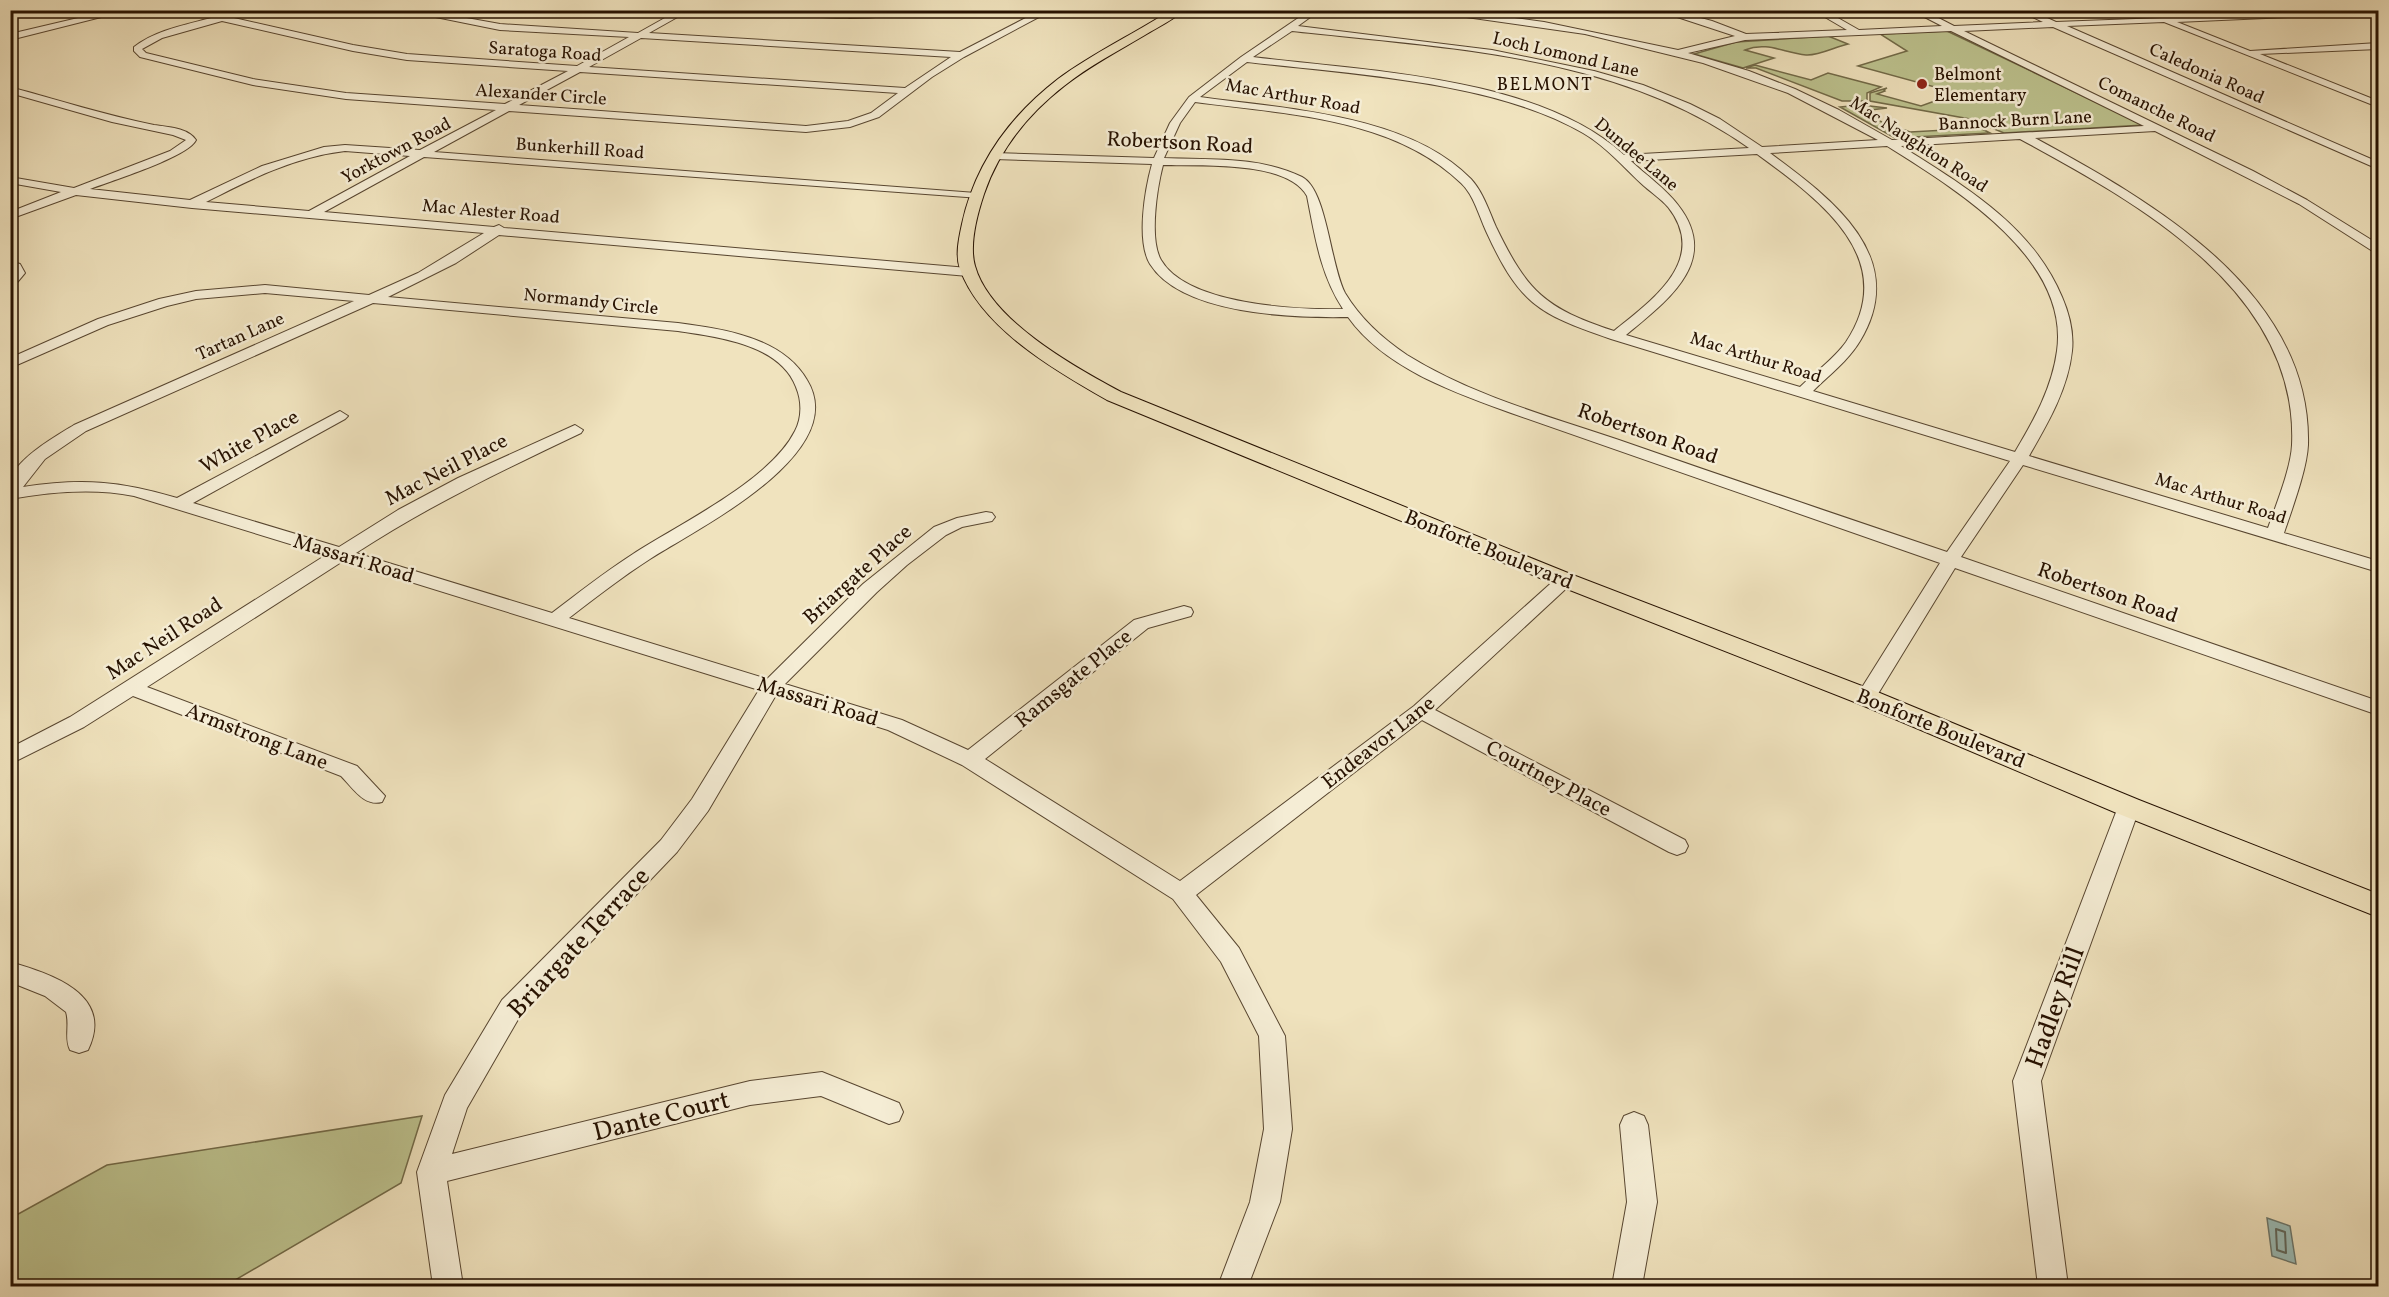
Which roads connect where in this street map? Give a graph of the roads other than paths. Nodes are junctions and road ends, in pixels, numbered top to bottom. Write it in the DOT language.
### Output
graph roads {
  1 [pos="125,10"];
  2 [pos="185,10"];
  3 [pos="260,10"];
  4 [pos="405,10"];
  5 [pos="686,10"];
  6 [pos="784,10"];
  7 [pos="911,10"];
  8 [pos="1048,10"];
  9 [pos="1179,10"];
  10 [pos="1316,10"];
  11 [pos="1420,10"];
  12 [pos="1660,10"];
  13 [pos="1817,10"];
  14 [pos="1915,10"];
  15 [pos="2022,10"];
  16 [pos="2139,10"];
  17 [pos="2256,10"];
  18 [pos="2379,11"];
  19 [pos="1472,13"];
  20 [pos="2267,14"];
  21 [pos="2159,18"];
  22 [pos="224,19"];
  23 [pos="2051,23"];
  24 [pos="1291,28"];
  25 [pos="1950,28"];
  26 [pos="1857,32"];
  27 [pos="640,36"];
  28 [pos="10,37"];
  29 [pos="1745,37"];
  30 [pos="2379,46"];
  31 [pos="2245,52"];
  32 [pos="1678,54"];
  33 [pos="961,56"];
  34 [pos="1244,59"];
  35 [pos="580,70"];
  36 [pos="10,90"];
  37 [pos="907,91"];
  38 [pos="2379,91"];
  39 [pos="2349,93"];
  40 [pos="1192,99"];
  41 [pos="2379,104"];
  42 [pos="509,108"];
  43 [pos="2159,128"];
  44 [pos="2023,136"];
  45 [pos="1891,144"];
  46 [pos="1759,150"];
  47 [pos="423,154"];
  48 [pos="994,156"];
  49 [pos="1621,158"];
  50 [pos="1157,159"];
  51 [pos="2379,166"];
  52 [pos="10,180"];
  53 [pos="75,191"];
  54 [pos="976,196"];
  55 [pos="192,204"];
  56 [pos="312,214"];
  57 [pos="10,216"];
  58 [pos="499,229"];
  59 [pos="2365,239"];
  60 [pos="2379,240"];
  61 [pos="2379,249"];
  62 [pos="10,265"];
  63 [pos="968,272"];
  64 [pos="10,282"];
  65 [pos="372,299"];
  66 [pos="1352,313"];
  67 [pos="1616,336"];
  68 [pos="10,364"];
  69 [pos="1803,392"];
  70 [pos="340,416"];
  71 [pos="575,430"];
  72 [pos="2019,458"];
  73 [pos="11,494"];
  74 [pos="178,504"];
  75 [pos="986,517"];
  76 [pos="2275,535"];
  77 [pos="341,554"];
  78 [pos="1951,560"];
  79 [pos="2379,567"];
  80 [pos="1565,580"];
  81 [pos="1184,612"];
  82 [pos="554,620"];
  83 [pos="771,686"];
  84 [pos="131,688"];
  85 [pos="1866,697"];
  86 [pos="2379,708"];
  87 [pos="1420,711"];
  88 [pos="10,757"];
  89 [pos="970,760"];
  90 [pos="374,796"];
  91 [pos="2129,807"];
  92 [pos="1677,846"];
  93 [pos="1181,893"];
  94 [pos="2379,906"];
  95 [pos="10,972"];
  96 [pos="79,1042"];
  97 [pos="889,1112"];
  98 [pos="1634,1125"];
  99 [pos="431,1172"];
  100 [pos="448,1287"];
  101 [pos="1233,1287"];
  102 [pos="1627,1287"];
  103 [pos="2053,1287"];
  1 -- 28 [label="street"];
  2 -- 22 [label="street, Saratoga Road"];
  3 -- 22 [label="street, Alexander Circle"];
  4 -- 27 [label="street"];
  5 -- 27 [label="street, Yorktown Road"];
  6 -- 7 [label="street"];
  8 -- 33 [label="street, Alexander Circle"];
  9 -- 48 [label="main road"];
  10 -- 24 [label="street"];
  11 -- 19 [label="street, Mac Naughton Road"];
  12 -- 29 [label="street"];
  13 -- 26 [label="street"];
  14 -- 25 [label="street, Comanche Road"];
  15 -- 23 [label="street, Caledonia Road"];
  16 -- 21 [label="street"];
  17 -- 20 [label="street"];
  18 -- 20 [label="street"];
  19 -- 32 [label="street, Mac Naughton Road"];
  20 -- 21 [label="street"];
  21 -- 23 [label="street"];
  21 -- 31 [label="street"];
  22 -- 35 [label="street, Saratoga Road"];
  22 -- 42 [label="street, Alexander Circle"];
  23 -- 25 [label="street"];
  23 -- 51 [label="street, Caledonia Road"];
  24 -- 34 [label="street"];
  24 -- 46 [label="street, Loch Lomond Lane"];
  25 -- 26 [label="street"];
  25 -- 43 [label="street, Comanche Road"];
  26 -- 29 [label="street"];
  27 -- 33 [label="street"];
  27 -- 35 [label="street, Yorktown Road"];
  29 -- 32 [label="street"];
  30 -- 31 [label="street"];
  31 -- 39 [label="street"];
  32 -- 45 [label="street, Mac Naughton Road"];
  33 -- 37 [label="street, Alexander Circle"];
  34 -- 40 [label="street"];
  34 -- 49 [label="street, Dundee Lane"];
  35 -- 37 [label="street, Saratoga Road"];
  35 -- 42 [label="street, Yorktown Road"];
  36 -- 53 [label="street"];
  37 -- 42 [label="street, Alexander Circle"];
  38 -- 39 [label="street"];
  39 -- 41 [label="street"];
  40 -- 50 [label="street"];
  40 -- 67 [label="street, Mac Arthur Road"];
  42 -- 47 [label="street, Yorktown Road"];
  43 -- 44 [label="street, Bannock Burn Lane"];
  43 -- 59 [label="street, Comanche Road"];
  44 -- 45 [label="street, Bannock Burn Lane"];
  44 -- 76 [label="street"];
  45 -- 46 [label="street, Bannock Burn Lane"];
  45 -- 72 [label="street, Mac Naughton Road"];
  46 -- 49 [label="street, Bannock Burn Lane"];
  46 -- 69 [label="street, Loch Lomond Lane"];
  47 -- 54 [label="street, Bunkerhill Road"];
  47 -- 55 [label="street, Bunkerhill Road"];
  47 -- 56 [label="street, Yorktown Road"];
  48 -- 50 [label="street, Robertson Road"];
  48 -- 54 [label="main road"];
  49 -- 67 [label="street, Dundee Lane"];
  50 -- 66 [label="street, Robertson Road"];
  50 -- 66 [label="street"];
  52 -- 53 [label="street, Mac Alester Road"];
  53 -- 55 [label="street, Mac Alester Road"];
  53 -- 57 [label="street"];
  54 -- 63 [label="main road"];
  55 -- 56 [label="street, Mac Alester Road"];
  56 -- 58 [label="street, Mac Alester Road"];
  58 -- 63 [label="street, Mac Alester Road"];
  58 -- 65 [label="street, Tartan Lane"];
  59 -- 60 [label="street"];
  59 -- 61 [label="street, Comanche Road"];
  62 -- 64 [label="street"];
  63 -- 80 [label="main road, Bonforte Boulevard"];
  65 -- 68 [label="street, Normandy Circle"];
  65 -- 73 [label="street, Tartan Lane"];
  65 -- 82 [label="street, Normandy Circle"];
  66 -- 78 [label="street, Robertson Road"];
  67 -- 69 [label="street, Mac Arthur Road"];
  69 -- 72 [label="street, Mac Arthur Road"];
  70 -- 74 [label="street, White Place"];
  71 -- 77 [label="street, Mac Neil Place"];
  72 -- 76 [label="street, Mac Arthur Road"];
  72 -- 78 [label="street, Mac Naughton Road"];
  73 -- 74 [label="street, Massari Road"];
  74 -- 77 [label="street, Massari Road"];
  75 -- 83 [label="street, Briargate Place"];
  76 -- 79 [label="street, Mac Arthur Road"];
  77 -- 82 [label="street, Massari Road"];
  77 -- 84 [label="street, Mac Neil Road"];
  78 -- 85 [label="street, Mac Naughton Road"];
  78 -- 86 [label="street, Robertson Road"];
  80 -- 85 [label="main road, Bonforte Boulevard"];
  80 -- 87 [label="street, Endeavor Lane"];
  81 -- 89 [label="street, Ramsgate Place"];
  82 -- 83 [label="street, Massari Road"];
  83 -- 89 [label="street, Massari Road"];
  83 -- 99 [label="street, Briargate Terrace"];
  84 -- 88 [label="street, Mac Neil Road"];
  84 -- 90 [label="street, Armstrong Lane"];
  85 -- 91 [label="main road, Bonforte Boulevard"];
  87 -- 92 [label="street, Courtney Place"];
  87 -- 93 [label="street, Endeavor Lane"];
  89 -- 93 [label="street, Massari Road"];
  91 -- 94 [label="main road, Bonforte Boulevard"];
  91 -- 103 [label="street, Hadley Rill"];
  93 -- 101 [label="street, Massari Road"];
  95 -- 96 [label="street"];
  97 -- 99 [label="street, Dante Court"];
  98 -- 102 [label="street"];
  99 -- 100 [label="street, Briargate Terrace"];
}
